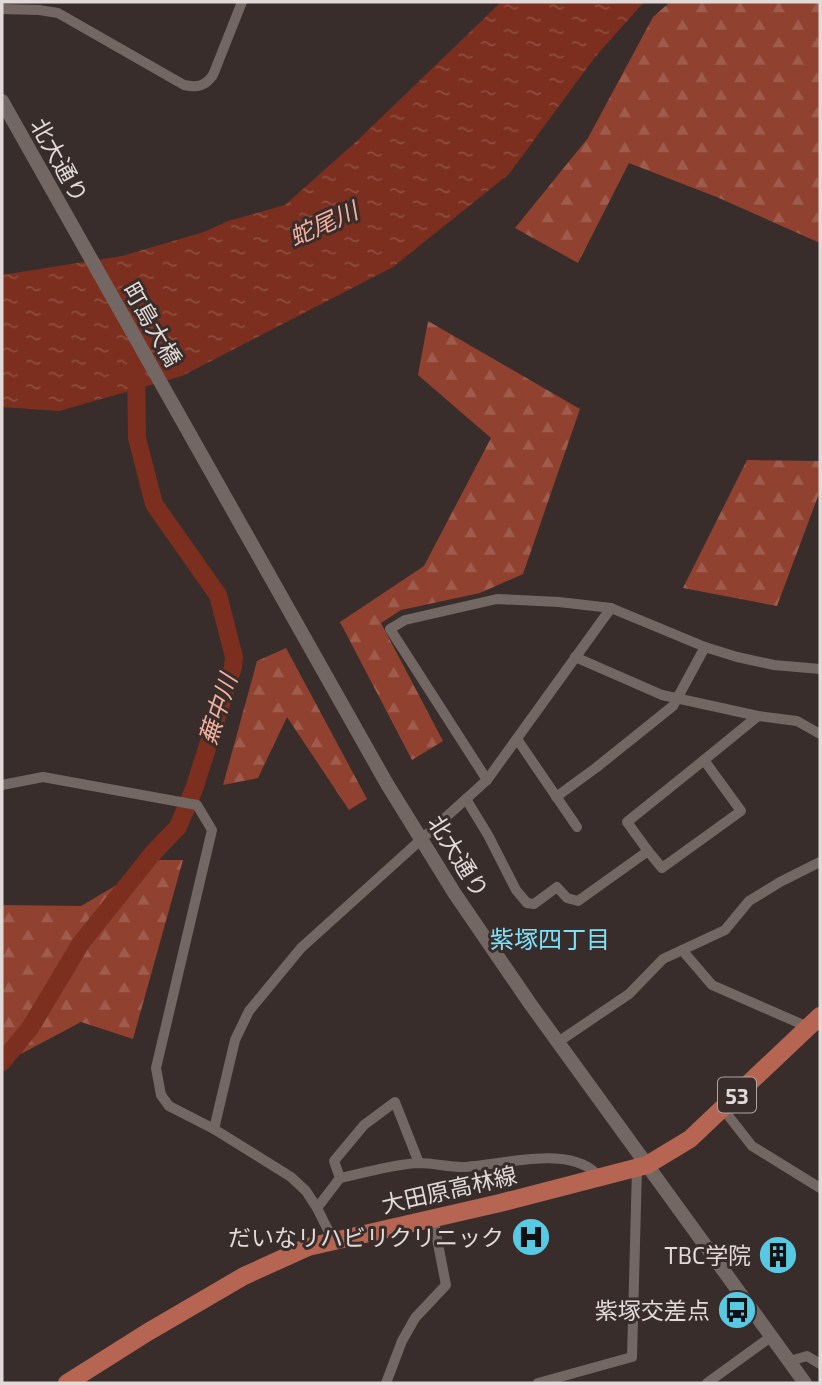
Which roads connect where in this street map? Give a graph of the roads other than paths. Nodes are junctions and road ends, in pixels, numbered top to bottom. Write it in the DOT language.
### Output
graph roads {
  1 [pos="242,2"];
  2 [pos="2,9"];
  3 [pos="2,101"];
  4 [pos="79,240"];
  5 [pos="187,430"];
  6 [pos="611,608"];
  7 [pos="705,647"];
  8 [pos="575,657"];
  9 [pos="820,668"];
  10 [pos="678,699"];
  11 [pos="758,716"];
  12 [pos="820,734"];
  13 [pos="517,739"];
  14 [pos="704,760"];
  15 [pos="487,780"];
  16 [pos="2,785"];
  17 [pos="556,797"];
  18 [pos="466,799"];
  19 [pos="577,827"];
  20 [pos="648,851"];
  21 [pos="820,862"];
  22 [pos="682,950"];
  23 [pos="816,1024"];
  24 [pos="558,1042"];
  25 [pos="723,1109"];
  26 [pos="214,1129"];
  27 [pos="419,1163"];
  28 [pos="642,1167"];
  29 [pos="340,1178"];
  30 [pos="600,1178"];
  31 [pos="820,1188"];
  32 [pos="317,1208"];
  33 [pos="433,1218"];
  34 [pos="333,1240"];
  35 [pos="772,1336"];
  36 [pos="789,1361"];
  37 [pos="820,1364"];
  38 [pos="66,1383"];
  39 [pos="386,1383"];
  40 [pos="538,1383"];
  41 [pos="707,1383"];
  42 [pos="805,1383"];
  1 -- 2 [label="street"];
  3 -- 4 [label="street, 北大通り"];
  4 -- 5 [label="street, 町島大橋"];
  5 -- 24 [label="street, 北大通り"];
  6 -- 7 [label="street"];
  6 -- 8 [label="street"];
  6 -- 15 [label="street"];
  7 -- 9 [label="street"];
  7 -- 10 [label="street"];
  8 -- 10 [label="street"];
  8 -- 13 [label="street"];
  10 -- 11 [label="street"];
  10 -- 17 [label="street"];
  11 -- 12 [label="street"];
  11 -- 14 [label="street"];
  13 -- 15 [label="street"];
  13 -- 17 [label="street"];
  14 -- 20 [label="street"];
  14 -- 20 [label="street"];
  15 -- 18 [label="street"];
  16 -- 26 [label="street"];
  17 -- 19 [label="street"];
  18 -- 20 [label="street"];
  18 -- 26 [label="street"];
  21 -- 22 [label="street"];
  22 -- 23 [label="street"];
  22 -- 24 [label="street"];
  23 -- 25 [label="main road, 大田原高林線 / 53"];
  24 -- 28 [label="street, 北大通り"];
  25 -- 28 [label="main road, 大田原高林線 / 53"];
  25 -- 31 [label="street"];
  26 -- 32 [label="street"];
  27 -- 29 [label="street"];
  27 -- 29 [label="street"];
  27 -- 30 [label="street"];
  28 -- 30 [label="main road, 大田原高林線 / 53"];
  28 -- 35 [label="street, 北大通り"];
  28 -- 40 [label="street"];
  29 -- 32 [label="street"];
  30 -- 33 [label="main road, 大田原高林線 / 53"];
  32 -- 34 [label="street"];
  33 -- 34 [label="main road, 大田原高林線 / 53"];
  33 -- 39 [label="street"];
  34 -- 38 [label="main road, 大田原高林線 / 53"];
  35 -- 36 [label="street, 北大通り"];
  35 -- 41 [label="street"];
  36 -- 37 [label="street"];
  36 -- 42 [label="street, 北大通り"];
}
